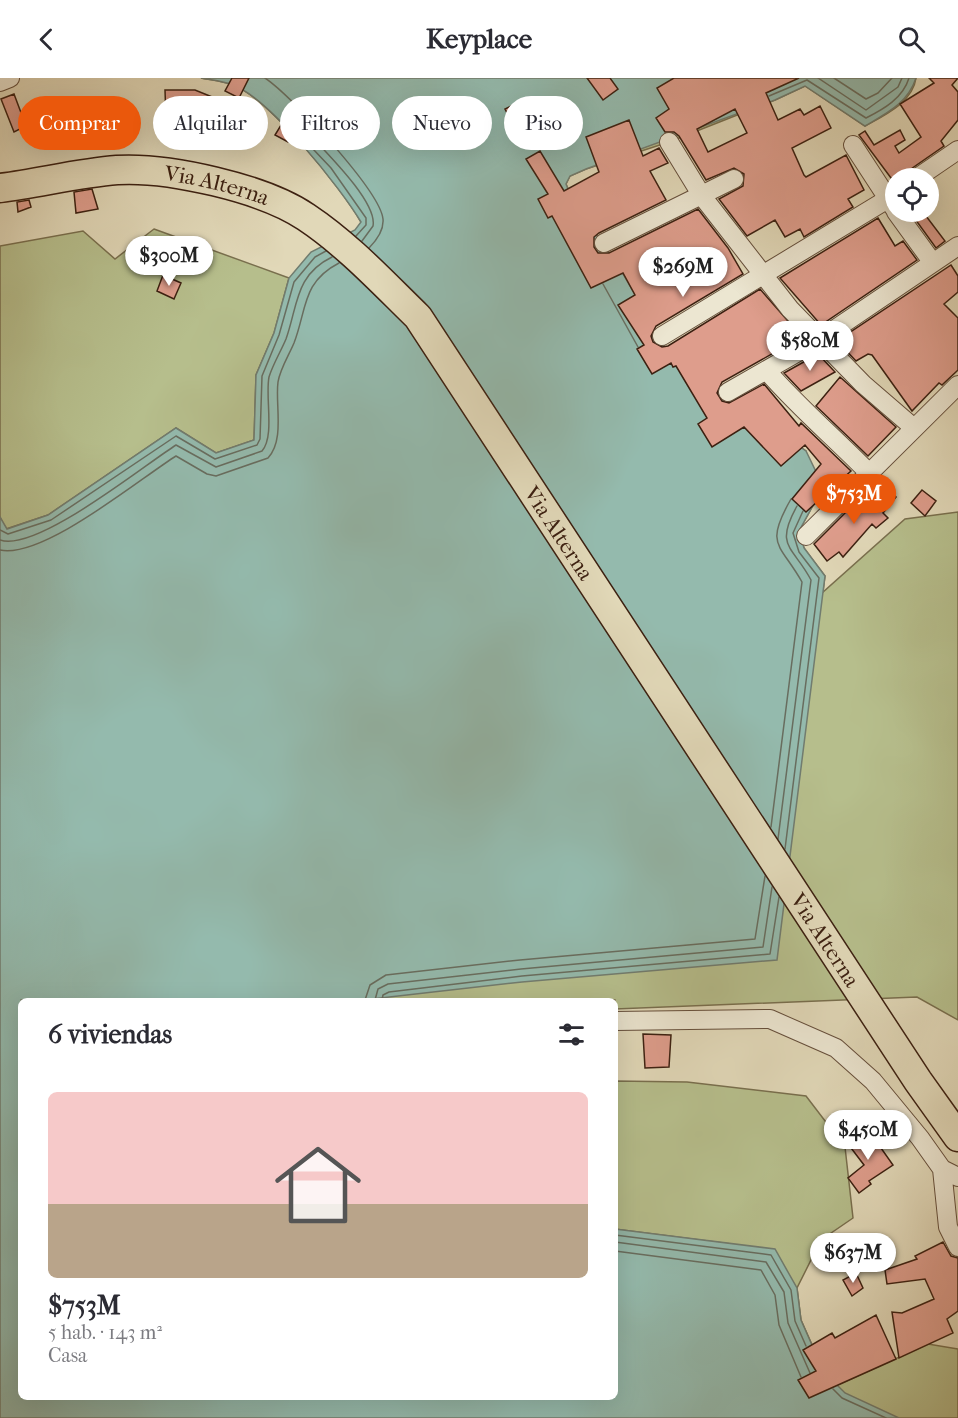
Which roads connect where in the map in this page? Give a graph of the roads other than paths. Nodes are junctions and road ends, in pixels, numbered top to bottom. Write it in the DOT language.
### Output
graph roads {
  1 [pos="10,78"];
  2 [pos="0,82"];
  3 [pos="669,142"];
  4 [pos="854,146"];
  5 [pos="958,150"];
  6 [pos="932,168"];
  7 [pos="734,179"];
  8 [pos="0,188"];
  9 [pos="885,191"];
  10 [pos="702,196"];
  11 [pos="885,209"];
  12 [pos="906,222"];
  13 [pos="604,243"];
  14 [pos="958,246"];
  15 [pos="933,262"];
  16 [pos="763,273"];
  17 [pos="662,336"];
  18 [pos="819,340"];
  19 [pos="767,371"];
  20 [pos="958,385"];
  21 [pos="728,392"];
  22 [pos="914,428"];
  23 [pos="870,474"];
  24 [pos="806,536"];
  25 [pos="618,1021"];
  26 [pos="958,1137"];
  27 [pos="950,1173"];
  28 [pos="958,1247"];
  1 -- 2 [label="street"];
  3 -- 10 [label="street"];
  4 -- 9 [label="street"];
  5 -- 6 [label="street"];
  7 -- 10 [label="street"];
  8 -- 26 [label="main road, Via Alterna"];
  10 -- 13 [label="street"];
  10 -- 16 [label="street"];
  11 -- 16 [label="street"];
  12 -- 15 [label="street"];
  14 -- 15 [label="street"];
  15 -- 18 [label="street"];
  16 -- 17 [label="street"];
  16 -- 18 [label="street"];
  18 -- 19 [label="street"];
  18 -- 22 [label="street"];
  19 -- 21 [label="street"];
  19 -- 23 [label="street"];
  20 -- 22 [label="street"];
  22 -- 23 [label="street"];
  23 -- 24 [label="street"];
  25 -- 27 [label="street"];
  27 -- 28 [label="street"];
}
